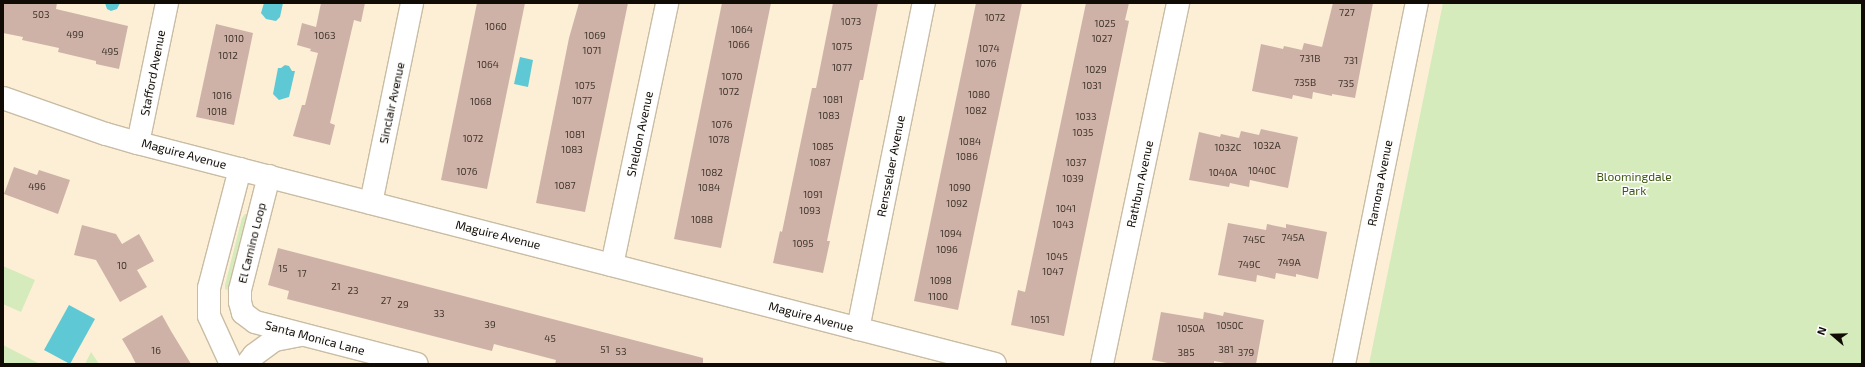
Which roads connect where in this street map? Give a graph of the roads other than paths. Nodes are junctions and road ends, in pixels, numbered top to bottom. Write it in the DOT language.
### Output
graph roads {
  1 [pos="167,3"];
  2 [pos="412,3"];
  3 [pos="667,3"];
  4 [pos="924,3"];
  5 [pos="1178,3"];
  6 [pos="1417,3"];
  7 [pos="3,98"];
  8 [pos="138,143"];
  9 [pos="240,169"];
  10 [pos="269,176"];
  11 [pos="371,203"];
  12 [pos="612,265"];
  13 [pos="241,309"];
  14 [pos="209,316"];
  15 [pos="858,329"];
  16 [pos="301,335"];
  17 [pos="985,363"];
  18 [pos="231,364"];
  19 [pos="247,364"];
  20 [pos="417,364"];
  21 [pos="1102,364"];
  22 [pos="1344,364"];
  1 -- 8 [label="street, Stafford Avenue"];
  2 -- 11 [label="street, Sinclair Avenue"];
  3 -- 12 [label="street, Sheldon Avenue"];
  4 -- 15 [label="street, Rensselaer Avenue"];
  5 -- 21 [label="street, Rathbun Avenue"];
  6 -- 22 [label="street, Ramona Avenue"];
  7 -- 8 [label="street, Maguire Avenue"];
  8 -- 9 [label="street, Maguire Avenue"];
  9 -- 10 [label="street, Maguire Avenue"];
  9 -- 14 [label="street"];
  10 -- 11 [label="street, Maguire Avenue"];
  10 -- 13 [label="street, El Camino Loop"];
  11 -- 12 [label="street, Maguire Avenue"];
  12 -- 15 [label="street, Maguire Avenue"];
  13 -- 14 [label="street"];
  13 -- 16 [label="street, Santa Monica Lane"];
  14 -- 18 [label="street"];
  15 -- 17 [label="street, Maguire Avenue"];
  16 -- 19 [label="street"];
  16 -- 20 [label="street, Santa Monica Lane"];
}
